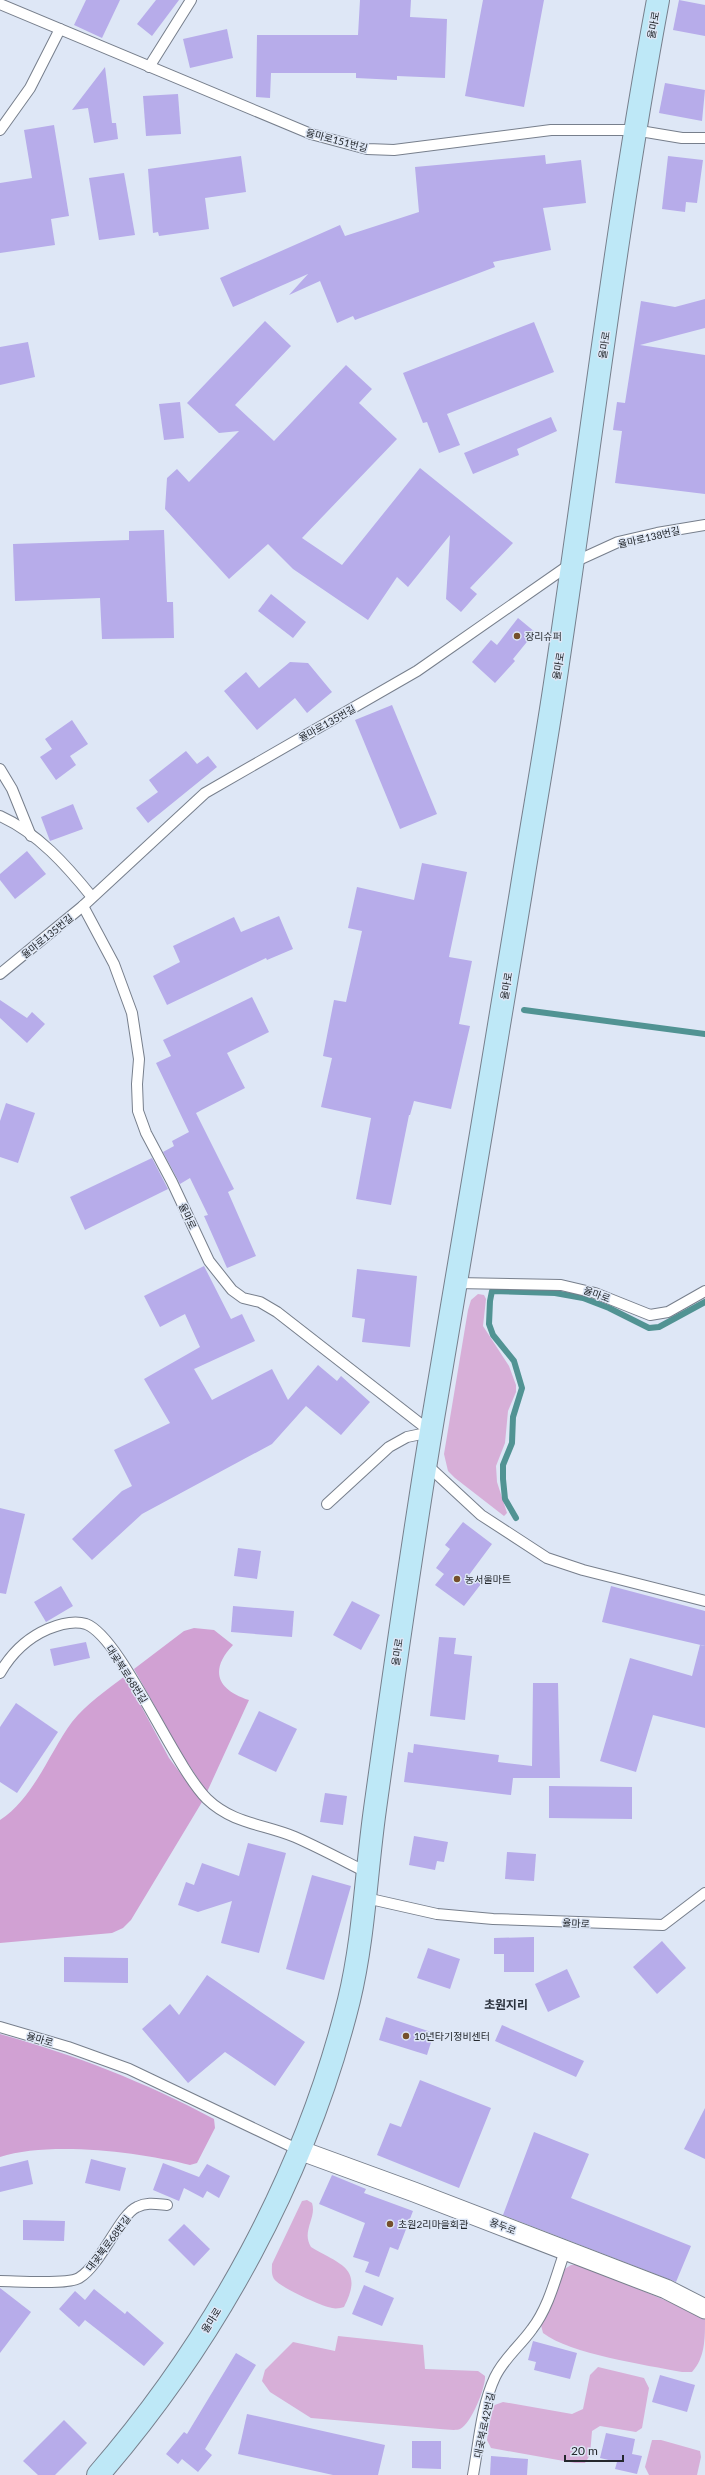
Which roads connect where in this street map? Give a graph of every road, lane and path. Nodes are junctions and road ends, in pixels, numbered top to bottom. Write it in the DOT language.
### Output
graph roads {
  1 [pos="191,0"];
  2 [pos="658,0"];
  3 [pos="0,4"];
  4 [pos="60,29"];
  5 [pos="150,67"];
  6 [pos="0,130"];
  7 [pos="634,130"];
  8 [pos="705,138"];
  9 [pos="705,525"];
  10 [pos="572,563"];
  11 [pos="0,769"];
  12 [pos="0,816"];
  13 [pos="31,836"];
  14 [pos="92,897"];
  15 [pos="83,906"];
  16 [pos="0,974"];
  17 [pos="456,1283"];
  18 [pos="705,1290"];
  19 [pos="431,1432"];
  20 [pos="426,1464"];
  21 [pos="327,1504"];
  22 [pos="705,1601"];
  23 [pos="0,1673"];
  24 [pos="368,1873"];
  25 [pos="705,1893"];
  26 [pos="366,1898"];
  27 [pos="0,2028"];
  28 [pos="299,2150"];
  29 [pos="167,2205"];
  30 [pos="566,2251"];
  31 [pos="0,2281"];
  32 [pos="705,2309"];
  33 [pos="98,2475"];
  34 [pos="473,2475"];
  1 -- 5 [label="lane"];
  2 -- 7 [label="street, 율마로"];
  3 -- 4 [label="lane, 율마로151번길"];
  4 -- 5 [label="lane, 율마로151번길"];
  4 -- 6 [label="lane"];
  5 -- 7 [label="lane, 율마로151번길"];
  7 -- 8 [label="lane, 율마로151번길"];
  7 -- 10 [label="street, 율마로"];
  9 -- 10 [label="lane, 율마로138번길"];
  10 -- 14 [label="lane, 율마로135번길"];
  10 -- 17 [label="street, 율마로"];
  11 -- 13 [label="lane"];
  12 -- 13 [label="lane"];
  13 -- 14 [label="lane"];
  14 -- 15 [label="lane, 율마로135번길"];
  15 -- 16 [label="lane, 율마로135번길"];
  15 -- 19 [label="lane, 율마로"];
  17 -- 18 [label="lane, 율마로"];
  17 -- 19 [label="street, 율마로"];
  19 -- 20 [label="street, 율마로"];
  19 -- 21 [label="lane"];
  20 -- 22 [label="lane"];
  20 -- 24 [label="street, 율마로"];
  23 -- 24 [label="lane, 대곶북로68번길"];
  24 -- 26 [label="street, 율마로"];
  25 -- 26 [label="lane, 율마로"];
  26 -- 28 [label="street, 율마로"];
  27 -- 28 [label="lane, 율마로"];
  28 -- 30 [label="street, 용두로"];
  28 -- 33 [label="street, 율마로"];
  29 -- 31 [label="lane, 대곶북로68번길"];
  30 -- 32 [label="street, 용두로"];
  30 -- 34 [label="lane, 대곶북로42번길"];
}
